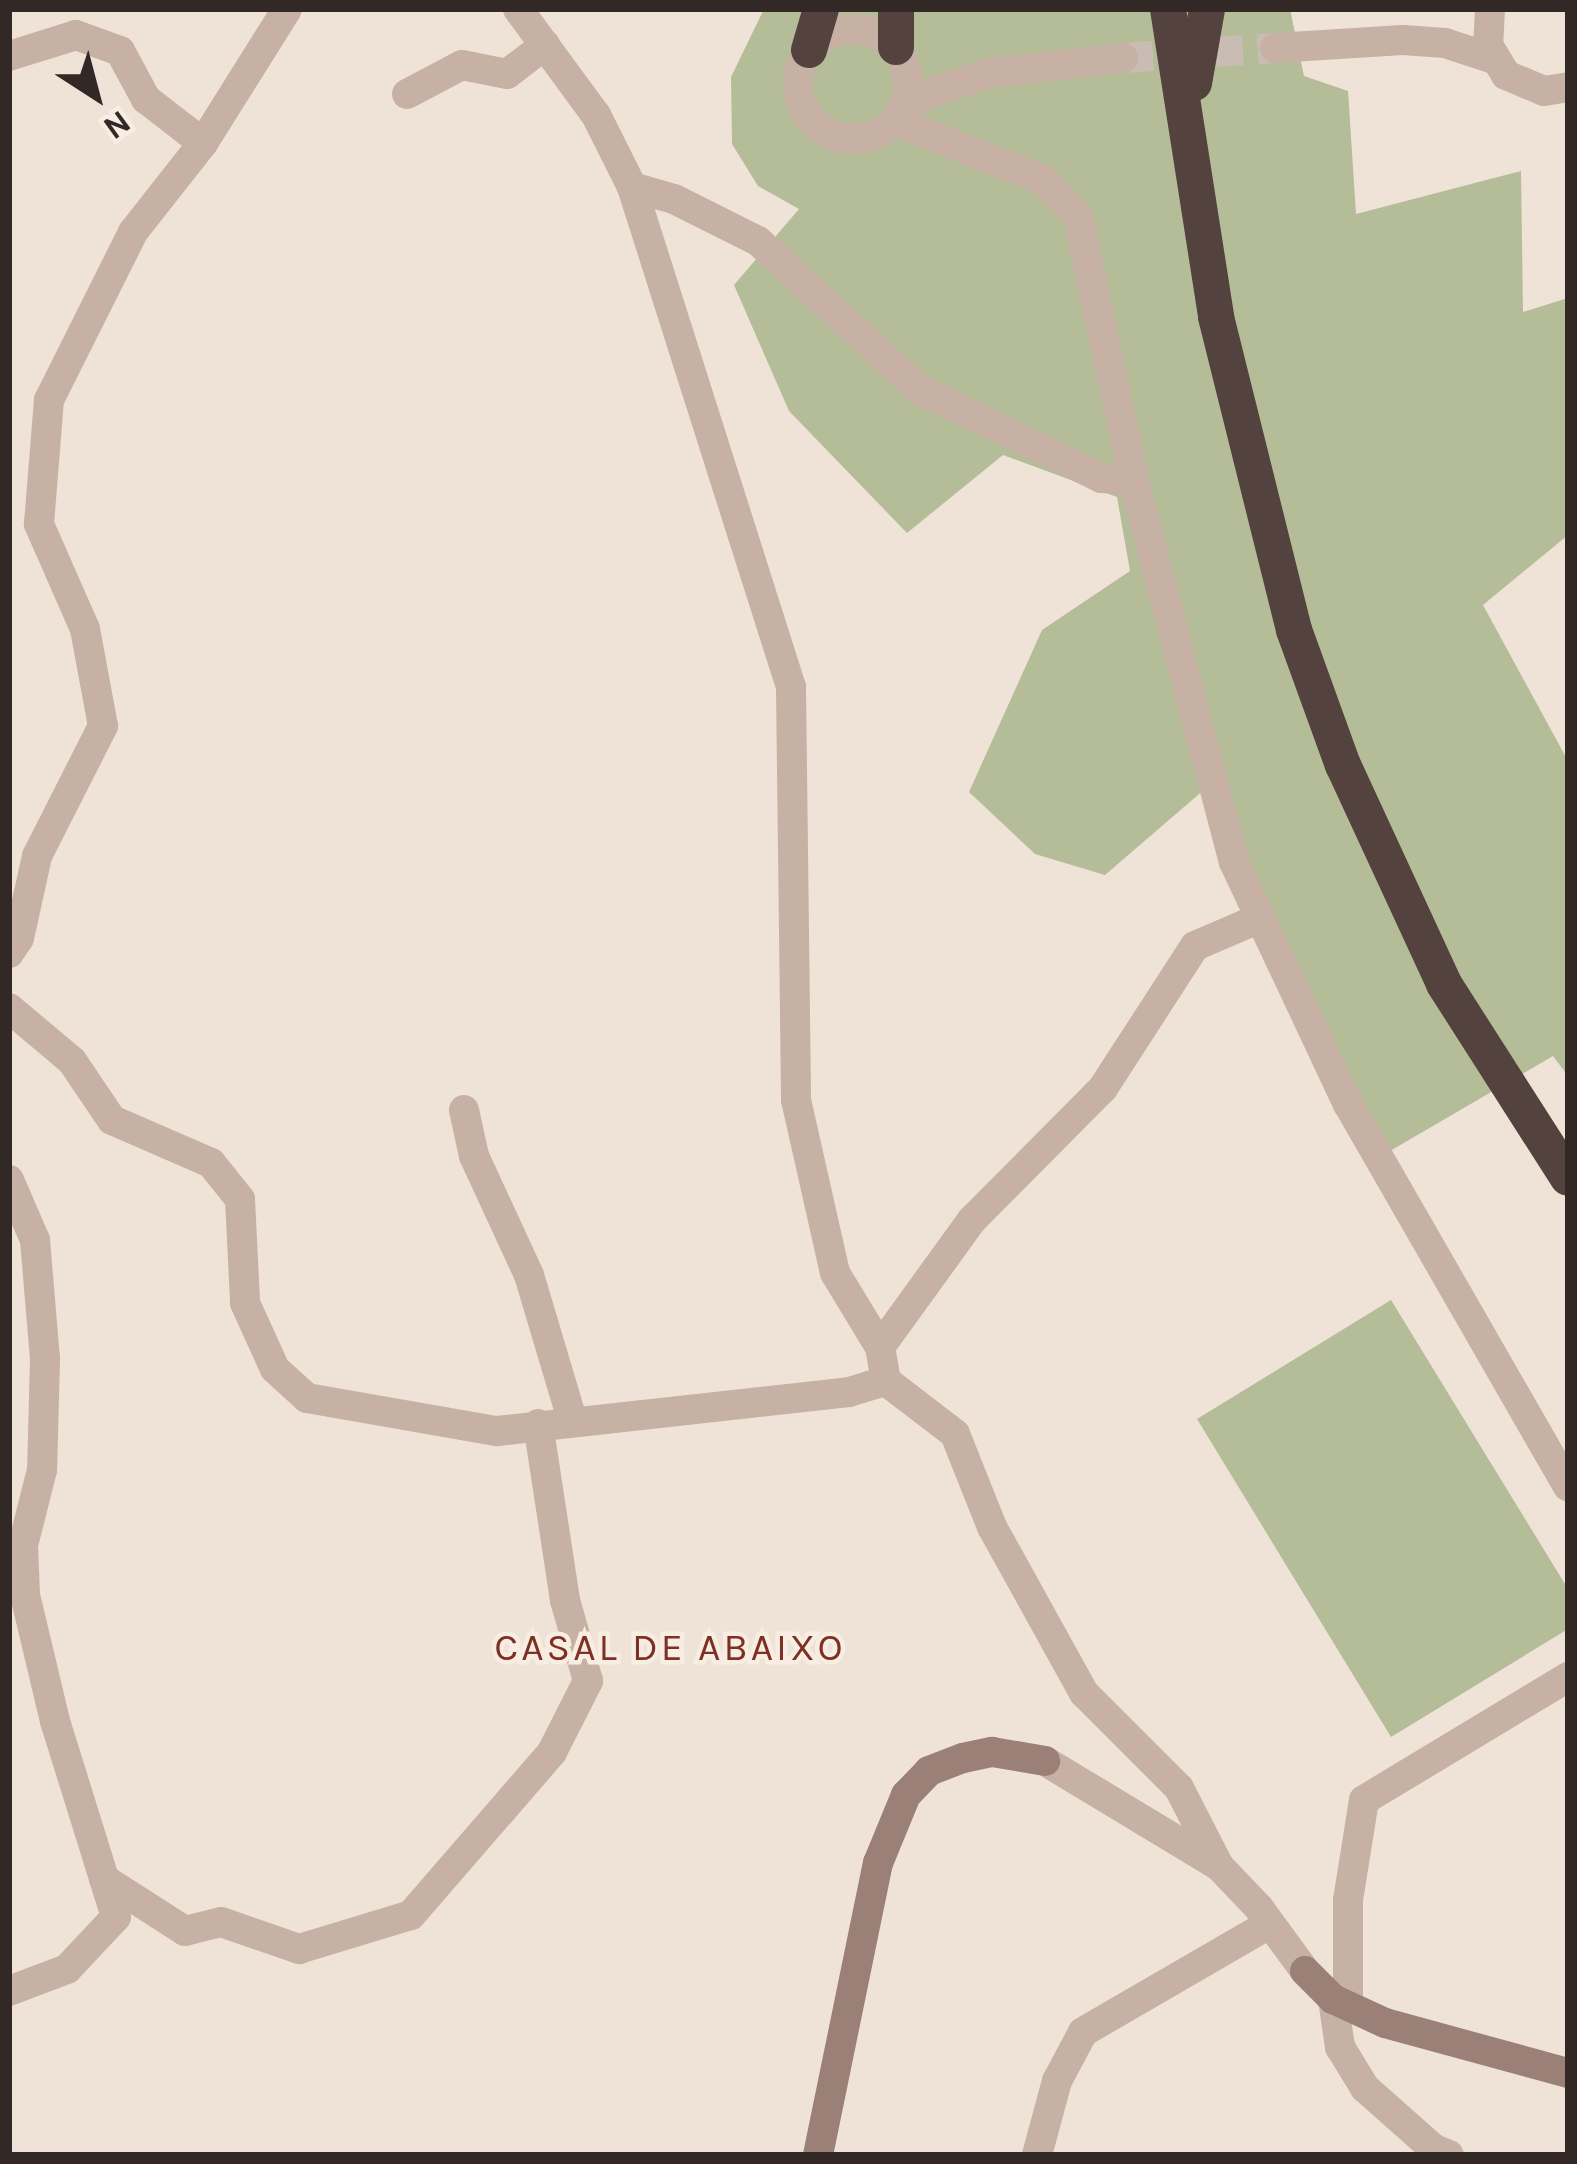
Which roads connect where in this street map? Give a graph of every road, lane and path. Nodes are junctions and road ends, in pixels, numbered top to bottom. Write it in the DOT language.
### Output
graph roads {
  1 [pos="286,9"];
  2 [pos="518,9"];
  3 [pos="821,9"];
  4 [pos="896,9"];
  5 [pos="1168,9"];
  6 [pos="1193,9"];
  7 [pos="1207,9"];
  8 [pos="1486,9"];
  9 [pos="1403,40"];
  10 [pos="545,45"];
  11 [pos="1275,48"];
  12 [pos="897,49"];
  13 [pos="809,50"];
  14 [pos="9,56"];
  15 [pos="1123,58"];
  16 [pos="1494,59"];
  17 [pos="989,73"];
  18 [pos="1194,83"];
  19 [pos="1568,87"];
  20 [pos="407,94"];
  21 [pos="897,117"];
  22 [pos="203,143"];
  23 [pos="632,187"];
  24 [pos="1199,205"];
  25 [pos="1134,480"];
  26 [pos="1260,918"];
  27 [pos="9,953"];
  28 [pos="9,1008"];
  29 [pos="464,1110"];
  30 [pos="1568,1178"];
  31 [pos="9,1180"];
  32 [pos="880,1346"];
  33 [pos="886,1381"];
  34 [pos="572,1419"];
  35 [pos="538,1424"];
  36 [pos="1568,1486"];
  37 [pos="1568,1676"];
  38 [pos="1219,1867"];
  39 [pos="104,1879"];
  40 [pos="1269,1924"];
  41 [pos="9,1991"];
  42 [pos="1340,2003"];
  43 [pos="1568,2073"];
  44 [pos="818,2155"];
  45 [pos="1037,2155"];
  46 [pos="1449,2155"];
  1 -- 22 [label="street"];
  2 -- 10 [label="street"];
  3 -- 13 [label="highway"];
  4 -- 12 [label="highway"];
  5 -- 24 [label="highway"];
  6 -- 18 [label="highway"];
  7 -- 18 [label="highway"];
  8 -- 9 [label="street"];
  8 -- 16 [label="street"];
  9 -- 11 [label="street"];
  9 -- 16 [label="street"];
  10 -- 20 [label="street"];
  10 -- 23 [label="street"];
  12 -- 13 [label="street"];
  12 -- 17 [label="street"];
  12 -- 21 [label="street"];
  13 -- 21 [label="street"];
  14 -- 22 [label="street"];
  15 -- 17 [label="street"];
  16 -- 19 [label="street"];
  17 -- 21 [label="street"];
  18 -- 24 [label="highway"];
  21 -- 25 [label="street"];
  22 -- 27 [label="street"];
  23 -- 25 [label="street"];
  23 -- 32 [label="street"];
  24 -- 30 [label="highway"];
  25 -- 26 [label="street"];
  26 -- 32 [label="street"];
  26 -- 36 [label="street"];
  28 -- 35 [label="street"];
  29 -- 34 [label="street"];
  31 -- 39 [label="street"];
  32 -- 33 [label="street"];
  33 -- 34 [label="street"];
  33 -- 38 [label="street"];
  34 -- 35 [label="street"];
  35 -- 39 [label="street"];
  37 -- 42 [label="street"];
  38 -- 40 [label="street"];
  38 -- 44 [label="street"];
  39 -- 41 [label="street"];
  40 -- 42 [label="street"];
  40 -- 45 [label="street"];
  42 -- 43 [label="street"];
  42 -- 46 [label="street"];
}
